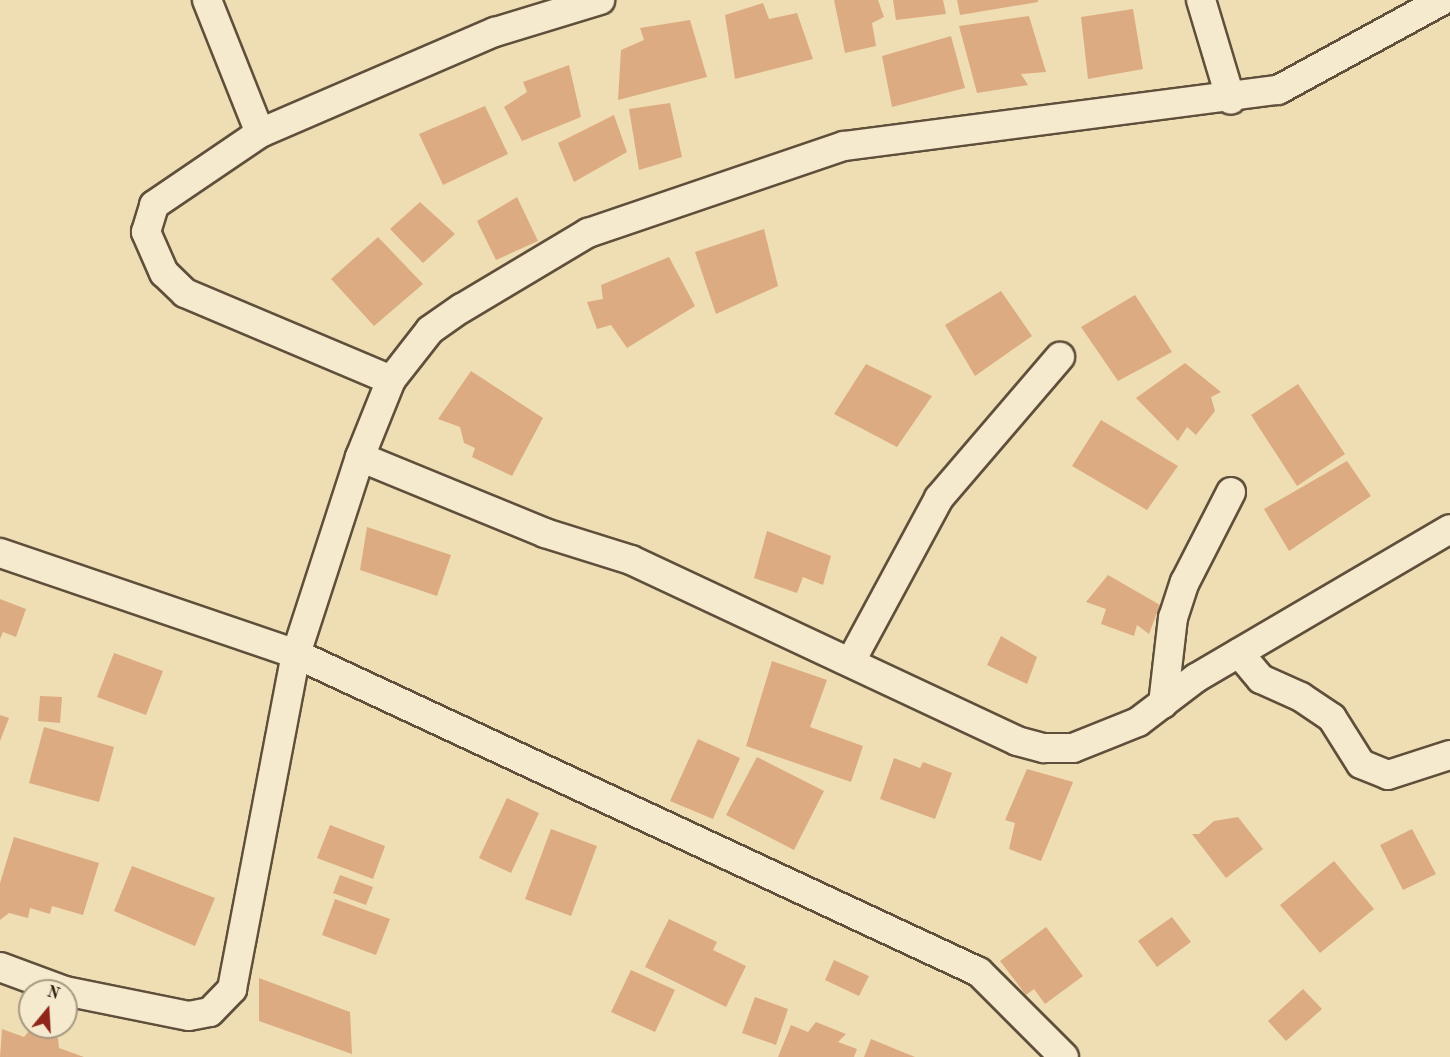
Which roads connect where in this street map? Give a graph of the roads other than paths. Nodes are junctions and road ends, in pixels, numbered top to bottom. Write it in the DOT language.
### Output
graph roads {
  1 [pos="207,0"];
  2 [pos="600,0"];
  3 [pos="1201,0"];
  4 [pos="1443,0"];
  5 [pos="1231,100"];
  6 [pos="260,134"];
  7 [pos="1060,357"];
  8 [pos="391,380"];
  9 [pos="360,457"];
  10 [pos="1231,492"];
  11 [pos="1450,529"];
  12 [pos="0,553"];
  13 [pos="1239,653"];
  14 [pos="296,654"];
  15 [pos="851,661"];
  16 [pos="1163,704"];
  17 [pos="1450,755"];
  18 [pos="0,968"];
  19 [pos="1064,1057"];
  1 -- 6 [label="street"];
  2 -- 6 [label="street"];
  3 -- 5 [label="street"];
  4 -- 5 [label="street"];
  5 -- 8 [label="street"];
  6 -- 8 [label="street"];
  7 -- 15 [label="street"];
  8 -- 9 [label="street"];
  9 -- 14 [label="street"];
  9 -- 15 [label="street"];
  10 -- 16 [label="street"];
  11 -- 13 [label="street"];
  12 -- 14 [label="street"];
  13 -- 16 [label="street"];
  13 -- 17 [label="street"];
  14 -- 18 [label="street"];
  14 -- 19 [label="street"];
  15 -- 16 [label="street"];
}
